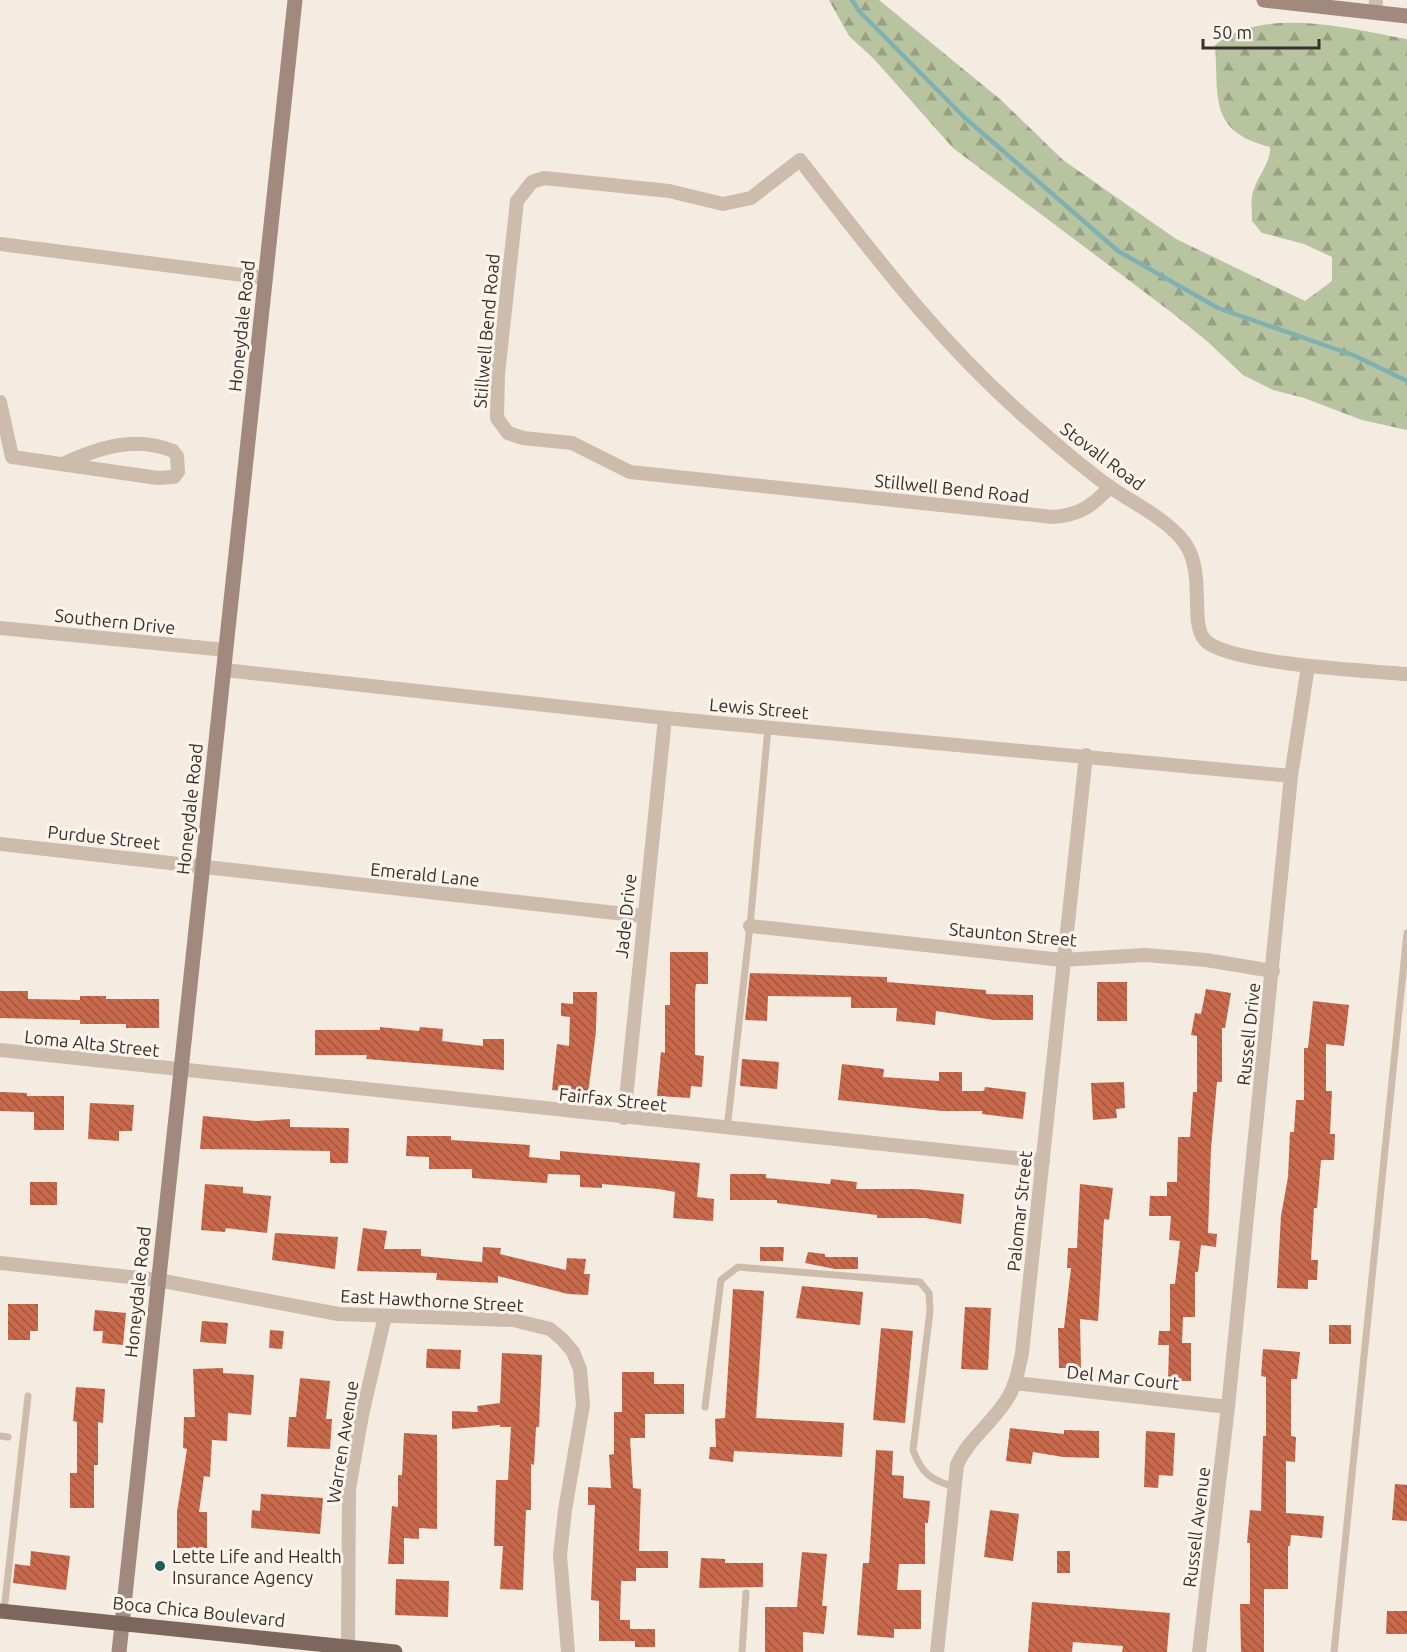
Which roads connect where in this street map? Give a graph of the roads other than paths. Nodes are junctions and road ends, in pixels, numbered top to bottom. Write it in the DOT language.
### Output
graph roads {
  1 [pos="295,0"];
  2 [pos="1264,0"];
  3 [pos="1375,6"];
  4 [pos="1407,16"];
  5 [pos="800,160"];
  6 [pos="0,244"];
  7 [pos="266,278"];
  8 [pos="0,402"];
  9 [pos="6,457"];
  10 [pos="63,464"];
  11 [pos="1110,487"];
  12 [pos="0,628"];
  13 [pos="226,650"];
  14 [pos="1308,666"];
  15 [pos="224,670"];
  16 [pos="1407,674"];
  17 [pos="665,718"];
  18 [pos="768,727"];
  19 [pos="1086,755"];
  20 [pos="1291,776"];
  21 [pos="0,844"];
  22 [pos="202,868"];
  23 [pos="643,916"];
  24 [pos="750,926"];
  25 [pos="1407,933"];
  26 [pos="1062,960"];
  27 [pos="1273,971"];
  28 [pos="0,1050"];
  29 [pos="180,1071"];
  30 [pos="624,1118"];
  31 [pos="727,1129"];
  32 [pos="1042,1161"];
  33 [pos="0,1263"];
  34 [pos="158,1280"];
  35 [pos="385,1316"];
  36 [pos="1015,1383"];
  37 [pos="28,1396"];
  38 [pos="705,1407"];
  39 [pos="1228,1407"];
  40 [pos="954,1487"];
  41 [pos="0,1551"];
  42 [pos="10,1553"];
  43 [pos="746,1593"];
  44 [pos="2,1611"];
  45 [pos="122,1623"];
  46 [pos="348,1647"];
  47 [pos="119,1652"];
  48 [pos="395,1652"];
  49 [pos="568,1652"];
  50 [pos="742,1652"];
  51 [pos="937,1652"];
  52 [pos="1199,1652"];
  53 [pos="1334,1652"];
  1 -- 7 [label="street, Honeydale Road"];
  2 -- 3 [label="street"];
  3 -- 4 [label="street"];
  5 -- 11 [label="street, Stovall Road"];
  5 -- 11 [label="street, Stillwell Bend Road"];
  6 -- 7 [label="street"];
  7 -- 13 [label="street, Honeydale Road"];
  8 -- 9 [label="street"];
  9 -- 10 [label="street"];
  10 -- 10 [label="street"];
  11 -- 14 [label="street, Stovall Road"];
  12 -- 13 [label="street, Southern Drive"];
  13 -- 15 [label="street, Honeydale Road"];
  14 -- 16 [label="street, Stovall Road"];
  14 -- 20 [label="street, Russell Drive"];
  15 -- 17 [label="street, Lewis Street"];
  15 -- 22 [label="street, Honeydale Road"];
  17 -- 18 [label="street, Lewis Street"];
  17 -- 23 [label="street, Jade Drive"];
  18 -- 19 [label="street, Lewis Street"];
  18 -- 24 [label="lane"];
  19 -- 20 [label="street, Lewis Street"];
  19 -- 26 [label="street, Palomar Street"];
  20 -- 27 [label="street, Russell Drive"];
  21 -- 22 [label="street, Purdue Street"];
  22 -- 23 [label="street, Emerald Lane"];
  22 -- 29 [label="street, Honeydale Road"];
  23 -- 30 [label="street, Jade Drive"];
  24 -- 26 [label="street, Staunton Street"];
  24 -- 31 [label="lane"];
  25 -- 53 [label="lane"];
  26 -- 27 [label="street, Staunton Street"];
  26 -- 32 [label="street, Palomar Street"];
  27 -- 39 [label="street, Russell Drive"];
  28 -- 29 [label="street, Loma Alta Street"];
  29 -- 30 [label="street, Fairfax Street"];
  29 -- 34 [label="street, Honeydale Road"];
  30 -- 31 [label="street, Fairfax Street"];
  31 -- 32 [label="street, Fairfax Street"];
  32 -- 36 [label="street, Palomar Street"];
  33 -- 34 [label="street, East Hawthorne Street"];
  34 -- 35 [label="street, East Hawthorne Street"];
  34 -- 45 [label="street, Honeydale Road"];
  35 -- 46 [label="street, Warren Avenue"];
  35 -- 49 [label="street, East Hawthorne Street"];
  36 -- 39 [label="street, Del Mar Court"];
  36 -- 40 [label="street, Palomar Street"];
  37 -- 42 [label="lane"];
  38 -- 40 [label="lane"];
  39 -- 52 [label="street, Russell Avenue"];
  40 -- 51 [label="street, Palomar Street"];
  41 -- 42 [label="lane"];
  42 -- 44 [label="lane"];
  43 -- 50 [label="lane"];
  44 -- 45 [label="main road, Boca Chica Boulevard"];
  45 -- 46 [label="main road, Boca Chica Boulevard"];
  45 -- 47 [label="street, Honeydale Road"];
  46 -- 48 [label="main road, Boca Chica Boulevard"];
}
